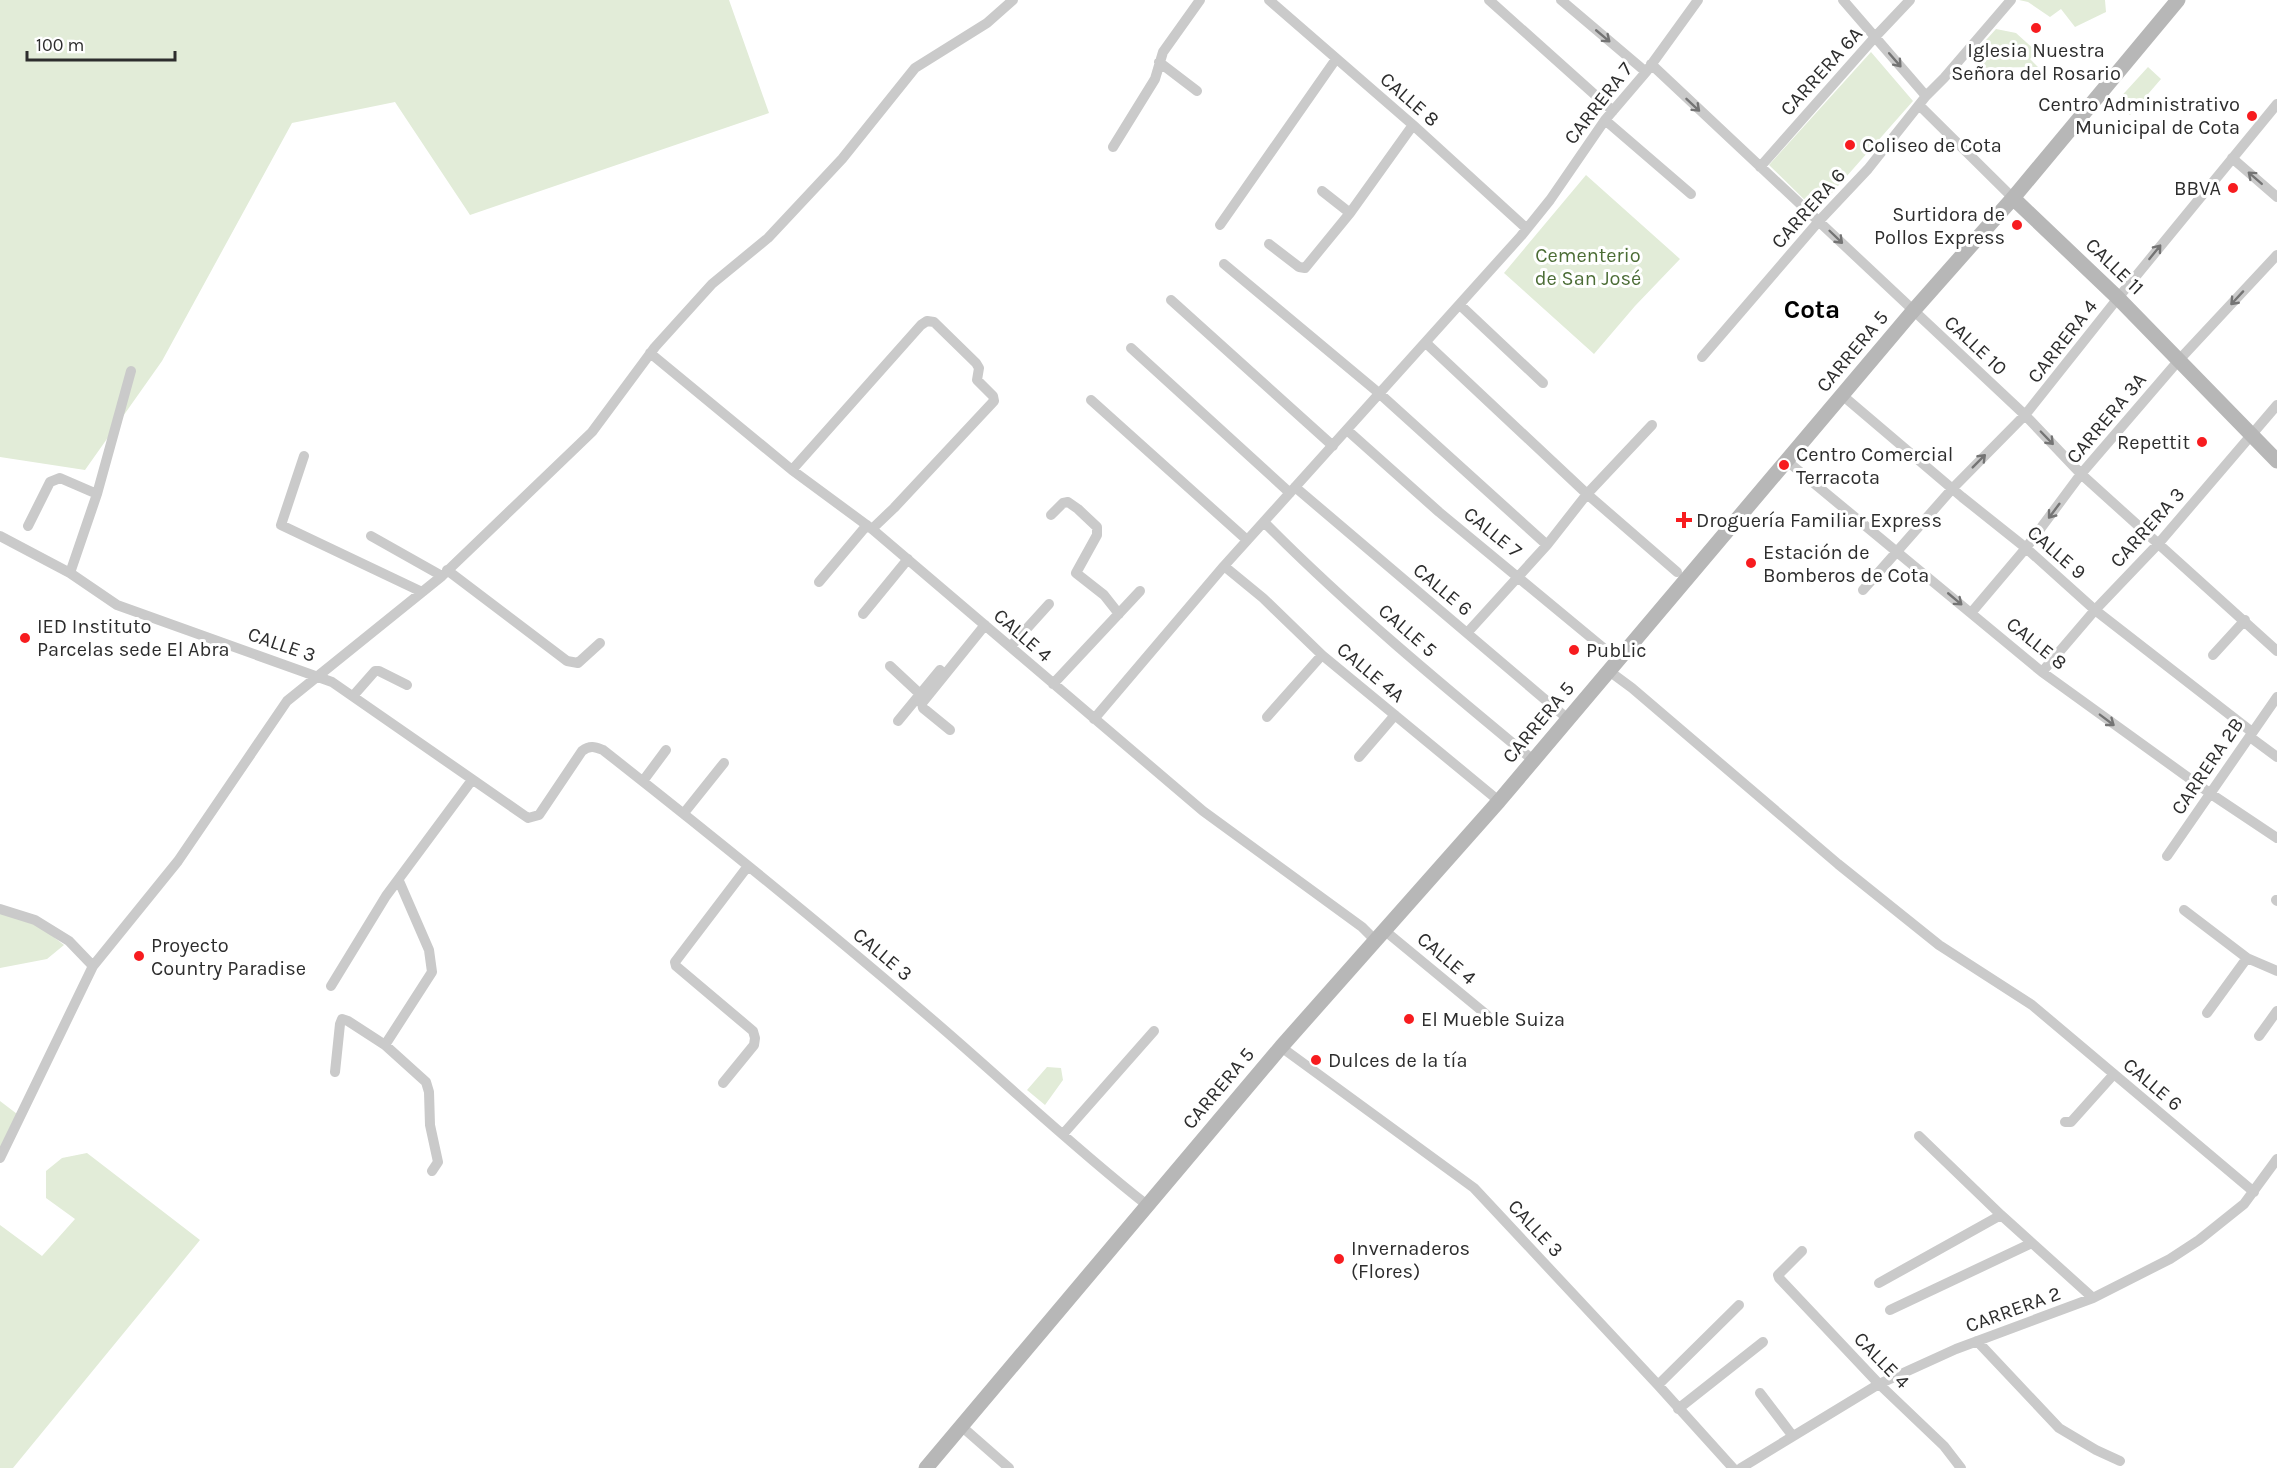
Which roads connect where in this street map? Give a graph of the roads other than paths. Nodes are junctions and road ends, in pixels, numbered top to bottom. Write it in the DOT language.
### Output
graph roads {
  1 [pos="1013,0"];
  2 [pos="1200,0"];
  3 [pos="1269,0"];
  4 [pos="1489,0"];
  5 [pos="1561,0"];
  6 [pos="1698,0"];
  7 [pos="1843,0"];
  8 [pos="1910,0"];
  9 [pos="2011,0"];
  10 [pos="2178,0"];
  11 [pos="1875,37"];
  12 [pos="1336,58"];
  13 [pos="1158,62"];
  14 [pos="1649,68"];
  15 [pos="1197,91"];
  16 [pos="1923,101"];
  17 [pos="2277,104"];
  18 [pos="1613,111"];
  19 [pos="1605,120"];
  20 [pos="1413,125"];
  21 [pos="1113,147"];
  22 [pos="2232,158"];
  23 [pos="1760,167"];
  24 [pos="1322,191"];
  25 [pos="1691,194"];
  26 [pos="2277,197"];
  27 [pos="2013,198"];
  28 [pos="1350,213"];
  29 [pos="1819,221"];
  30 [pos="1220,225"];
  31 [pos="1526,228"];
  32 [pos="1269,244"];
  33 [pos="2277,255"];
  34 [pos="1224,264"];
  35 [pos="2118,298"];
  36 [pos="1171,300"];
  37 [pos="1460,305"];
  38 [pos="1913,311"];
  39 [pos="1426,343"];
  40 [pos="1131,348"];
  41 [pos="650,353"];
  42 [pos="1702,357"];
  43 [pos="2179,360"];
  44 [pos="131,371"];
  45 [pos="1543,383"];
  46 [pos="1380,394"];
  47 [pos="1842,395"];
  48 [pos="1091,400"];
  49 [pos="2277,405"];
  50 [pos="2025,415"];
  51 [pos="1652,425"];
  52 [pos="1347,430"];
  53 [pos="2251,434"];
  54 [pos="1333,446"];
  55 [pos="304,456"];
  56 [pos="1787,461"];
  57 [pos="2277,461"];
  58 [pos="792,470"];
  59 [pos="2082,474"];
  60 [pos="1952,489"];
  61 [pos="1292,490"];
  62 [pos="97,494"];
  63 [pos="1587,494"];
  64 [pos="1051,515"];
  65 [pos="1264,522"];
  66 [pos="28,526"];
  67 [pos="870,527"];
  68 [pos="0,536"];
  69 [pos="371,536"];
  70 [pos="1247,540"];
  71 [pos="2159,543"];
  72 [pos="1547,545"];
  73 [pos="2026,548"];
  74 [pos="1896,550"];
  75 [pos="908,559"];
  76 [pos="1224,566"];
  77 [pos="1677,572"];
  78 [pos="70,573"];
  79 [pos="444,573"];
  80 [pos="1518,576"];
  81 [pos="819,582"];
  82 [pos="1863,590"];
  83 [pos="1140,591"];
  84 [pos="422,592"];
  85 [pos="1049,604"];
  86 [pos="2095,610"];
  87 [pos="1971,613"];
  88 [pos="863,614"];
  89 [pos="1119,614"];
  90 [pos="2245,620"];
  91 [pos="983,623"];
  92 [pos="1467,633"];
  93 [pos="600,643"];
  94 [pos="1011,646"];
  95 [pos="2277,651"];
  96 [pos="1322,654"];
  97 [pos="2213,654"];
  98 [pos="1614,665"];
  99 [pos="890,666"];
  100 [pos="2042,672"];
  101 [pos="320,676"];
  102 [pos="1053,684"];
  103 [pos="407,686"];
  104 [pos="920,693"];
  105 [pos="353,696"];
  106 [pos="2277,697"];
  107 [pos="1395,715"];
  108 [pos="1268,717"];
  109 [pos="1094,719"];
  110 [pos="1568,719"];
  111 [pos="898,721"];
  112 [pos="950,730"];
  113 [pos="2251,734"];
  114 [pos="666,750"];
  115 [pos="2277,756"];
  116 [pos="1359,757"];
  117 [pos="1533,760"];
  118 [pos="724,763"];
  119 [pos="472,780"];
  120 [pos="643,781"];
  121 [pos="2211,794"];
  122 [pos="1499,801"];
  123 [pos="684,813"];
  124 [pos="2277,838"];
  125 [pos="2167,856"];
  126 [pos="748,866"];
  127 [pos="399,881"];
  128 [pos="0,909"];
  129 [pos="2184,910"];
  130 [pos="1380,935"];
  131 [pos="2247,958"];
  132 [pos="93,966"];
  133 [pos="2277,971"];
  134 [pos="331,986"];
  135 [pos="2029,1004"];
  136 [pos="2277,1011"];
  137 [pos="2206,1013"];
  138 [pos="1487,1015"];
  139 [pos="1154,1031"];
  140 [pos="2259,1036"];
  141 [pos="385,1045"];
  142 [pos="1281,1047"];
  143 [pos="334,1072"];
  144 [pos="2114,1074"];
  145 [pos="723,1083"];
  146 [pos="2065,1122"];
  147 [pos="1064,1133"];
  148 [pos="1919,1136"];
  149 [pos="0,1158"];
  150 [pos="2277,1159"];
  151 [pos="432,1171"];
  152 [pos="2254,1192"];
  153 [pos="1147,1205"];
  154 [pos="2001,1215"];
  155 [pos="2032,1243"];
  156 [pos="1802,1251"];
  157 [pos="1880,1283"];
  158 [pos="2093,1298"];
  159 [pos="1739,1305"];
  160 [pos="1890,1310"];
  161 [pos="1977,1341"];
  162 [pos="1763,1342"];
  163 [pos="1879,1384"];
  164 [pos="1658,1385"];
  165 [pos="1760,1392"];
  166 [pos="1678,1409"];
  167 [pos="960,1425"];
  168 [pos="1792,1435"];
  169 [pos="2120,1461"];
  170 [pos="926,1468"];
  171 [pos="1009,1468"];
  172 [pos="1733,1468"];
  173 [pos="1741,1468"];
  174 [pos="1961,1468"];
  1 -- 41 [label="street"];
  2 -- 13 [label="street"];
  3 -- 12 [label="street, CALLE 8"];
  4 -- 18 [label="street"];
  5 -- 14 [label="street, CALLE 10, one-way"];
  6 -- 14 [label="street, CARRERA 7"];
  7 -- 11 [label="street, CALLE 11"];
  8 -- 11 [label="street, CARRERA 6A"];
  9 -- 16 [label="street, CARRERA 6"];
  10 -- 27 [label="main road, CARRERA 5"];
  11 -- 16 [label="street, CALLE 11, one-way"];
  11 -- 23 [label="street, CARRERA 6A"];
  12 -- 20 [label="street, CALLE 8"];
  12 -- 30 [label="street"];
  13 -- 15 [label="street"];
  13 -- 21 [label="street"];
  14 -- 18 [label="street, CARRERA 7"];
  14 -- 23 [label="street, CALLE 10, one-way"];
  16 -- 27 [label="street, CALLE 11"];
  16 -- 29 [label="street, CARRERA 6"];
  17 -- 22 [label="street, CARRERA 4"];
  18 -- 19 [label="street, CARRERA 7"];
  19 -- 25 [label="street"];
  19 -- 31 [label="street, CARRERA 7"];
  20 -- 28 [label="street"];
  20 -- 31 [label="street, CALLE 8"];
  26 -- 22 [label="street, one-way"];
  35 -- 22 [label="street, CARRERA 4, one-way"];
  23 -- 29 [label="street, CALLE 10"];
  24 -- 28 [label="street"];
  27 -- 35 [label="main road, CALLE 11"];
  27 -- 38 [label="main road, CARRERA 5"];
  28 -- 32 [label="street"];
  29 -- 38 [label="street, CALLE 10, one-way"];
  29 -- 42 [label="street, CARRERA 6"];
  31 -- 37 [label="street, CARRERA 7"];
  33 -- 43 [label="street, CARRERA 3A, one-way"];
  34 -- 46 [label="street"];
  35 -- 43 [label="main road, CALLE 11"];
  35 -- 50 [label="street, CARRERA 4"];
  36 -- 54 [label="street"];
  37 -- 39 [label="street, CARRERA 7"];
  37 -- 45 [label="street"];
  38 -- 47 [label="main road, CARRERA 5"];
  38 -- 50 [label="street, CALLE 10"];
  39 -- 46 [label="street, CARRERA 7"];
  39 -- 63 [label="street"];
  40 -- 61 [label="street, CALLE 6"];
  41 -- 58 [label="street, CALLE 4"];
  41 -- 79 [label="street"];
  43 -- 53 [label="main road, CALLE 11"];
  43 -- 59 [label="street, CARRERA 3A"];
  44 -- 62 [label="street"];
  46 -- 52 [label="street, CARRERA 7"];
  46 -- 72 [label="street"];
  47 -- 56 [label="main road, CARRERA 5"];
  47 -- 60 [label="street, CALLE 9"];
  48 -- 70 [label="street"];
  49 -- 53 [label="street, CARRERA 3"];
  50 -- 59 [label="street, CALLE 10, one-way"];
  60 -- 50 [label="street, CARRERA 4, one-way"];
  51 -- 63 [label="street"];
  52 -- 54 [label="street, CARRERA 7"];
  52 -- 80 [label="street, CALLE 7"];
  53 -- 57 [label="main road, CALLE 11"];
  53 -- 71 [label="street, CARRERA 3"];
  54 -- 61 [label="street, CARRERA 7"];
  55 -- 84 [label="street"];
  56 -- 74 [label="street, CALLE 8"];
  56 -- 98 [label="main road, CARRERA 5"];
  58 -- 67 [label="street, CALLE 4"];
  58 -- 67 [label="street"];
  59 -- 71 [label="street, CALLE 10"];
  59 -- 73 [label="street, CARRERA 3A, one-way"];
  60 -- 73 [label="street, CALLE 9"];
  60 -- 74 [label="street, CARRERA 4"];
  61 -- 65 [label="street, CARRERA 7"];
  61 -- 92 [label="street, CALLE 6"];
  62 -- 66 [label="street"];
  62 -- 78 [label="street"];
  63 -- 72 [label="street"];
  63 -- 77 [label="street"];
  64 -- 89 [label="street"];
  65 -- 70 [label="street, CARRERA 7"];
  65 -- 117 [label="street, CALLE 5"];
  67 -- 75 [label="street, CALLE 4"];
  67 -- 81 [label="street"];
  68 -- 78 [label="street, CALLE 3"];
  69 -- 79 [label="street"];
  70 -- 76 [label="street, CARRERA 7"];
  71 -- 86 [label="street, CARRERA 3"];
  71 -- 90 [label="street, CALLE 10"];
  72 -- 80 [label="street"];
  73 -- 86 [label="street, CALLE 9"];
  73 -- 87 [label="street, CARRERA 3A"];
  74 -- 82 [label="street, CARRERA 4"];
  74 -- 87 [label="street, CALLE 8, one-way"];
  75 -- 88 [label="street"];
  75 -- 91 [label="street, CALLE 4"];
  76 -- 96 [label="street, CALLE 4A"];
  76 -- 109 [label="street, CARRERA 7"];
  78 -- 101 [label="street, CALLE 3"];
  79 -- 84 [label="street"];
  79 -- 93 [label="street"];
  80 -- 92 [label="street"];
  80 -- 98 [label="street, CALLE 7"];
  83 -- 89 [label="street"];
  84 -- 101 [label="street"];
  85 -- 94 [label="street"];
  86 -- 100 [label="street, CARRERA 3"];
  86 -- 113 [label="street, CALLE 9"];
  87 -- 100 [label="street, CALLE 8"];
  89 -- 102 [label="street"];
  90 -- 95 [label="street, CALLE 10"];
  90 -- 97 [label="street"];
  91 -- 94 [label="street, CALLE 4"];
  91 -- 104 [label="street"];
  91 -- 112 [label="street"];
  92 -- 110 [label="street, CALLE 6"];
  94 -- 102 [label="street, CALLE 4"];
  96 -- 107 [label="street, CALLE 4A"];
  96 -- 108 [label="street"];
  98 -- 110 [label="main road, CARRERA 5"];
  98 -- 135 [label="street, CALLE 7"];
  99 -- 104 [label="street"];
  100 -- 121 [label="street, CALLE 8, one-way"];
  101 -- 105 [label="street, CALLE 3"];
  101 -- 132 [label="street"];
  102 -- 109 [label="street, CALLE 4"];
  103 -- 105 [label="street"];
  104 -- 111 [label="street"];
  105 -- 119 [label="street, CALLE 3"];
  106 -- 113 [label="street, CARRERA 2B"];
  107 -- 116 [label="street"];
  107 -- 122 [label="street, CALLE 4A"];
  109 -- 130 [label="street, CALLE 4"];
  110 -- 117 [label="main road, CARRERA 5"];
  113 -- 115 [label="street, CALLE 9"];
  113 -- 121 [label="street, CARRERA 2B"];
  114 -- 120 [label="street"];
  117 -- 122 [label="main road, CARRERA 5"];
  118 -- 123 [label="street"];
  119 -- 120 [label="street, CALLE 3"];
  119 -- 127 [label="street"];
  120 -- 123 [label="street, CALLE 3"];
  121 -- 124 [label="street, CALLE 8"];
  121 -- 125 [label="street, CARRERA 2B"];
  122 -- 130 [label="main road, CARRERA 5"];
  123 -- 126 [label="street, CALLE 3"];
  126 -- 145 [label="street"];
  126 -- 147 [label="street, CALLE 3"];
  127 -- 134 [label="street"];
  127 -- 141 [label="street"];
  128 -- 132 [label="street"];
  129 -- 131 [label="street"];
  130 -- 138 [label="street, CALLE 4"];
  130 -- 142 [label="main road, CARRERA 5"];
  131 -- 133 [label="street"];
  131 -- 137 [label="street"];
  132 -- 149 [label="street"];
  135 -- 144 [label="street, CALLE 6"];
  136 -- 140 [label="street"];
  139 -- 147 [label="street"];
  141 -- 143 [label="street"];
  141 -- 151 [label="street"];
  142 -- 153 [label="main road, CARRERA 5"];
  142 -- 164 [label="street, CALLE 3"];
  144 -- 146 [label="street"];
  144 -- 152 [label="street, CALLE 6"];
  147 -- 153 [label="street, CALLE 3"];
  148 -- 154 [label="street"];
  150 -- 152 [label="street, CARRERA 2"];
  152 -- 158 [label="street, CARRERA 2"];
  153 -- 167 [label="main road, CARRERA 5"];
  154 -- 155 [label="street"];
  154 -- 157 [label="street"];
  155 -- 158 [label="street"];
  155 -- 160 [label="street"];
  156 -- 163 [label="street, CALLE 4"];
  158 -- 161 [label="street, CARRERA 2"];
  159 -- 164 [label="street"];
  161 -- 163 [label="street, CARRERA 2"];
  161 -- 169 [label="street"];
  162 -- 166 [label="street"];
  163 -- 168 [label="street, CARRERA 2"];
  163 -- 174 [label="street, CALLE 4"];
  164 -- 166 [label="street, CALLE 3"];
  165 -- 168 [label="street"];
  166 -- 172 [label="street, CALLE 3"];
  167 -- 170 [label="main road, CARRERA 5"];
  167 -- 171 [label="street"];
  168 -- 173 [label="street, CARRERA 2"];
}
